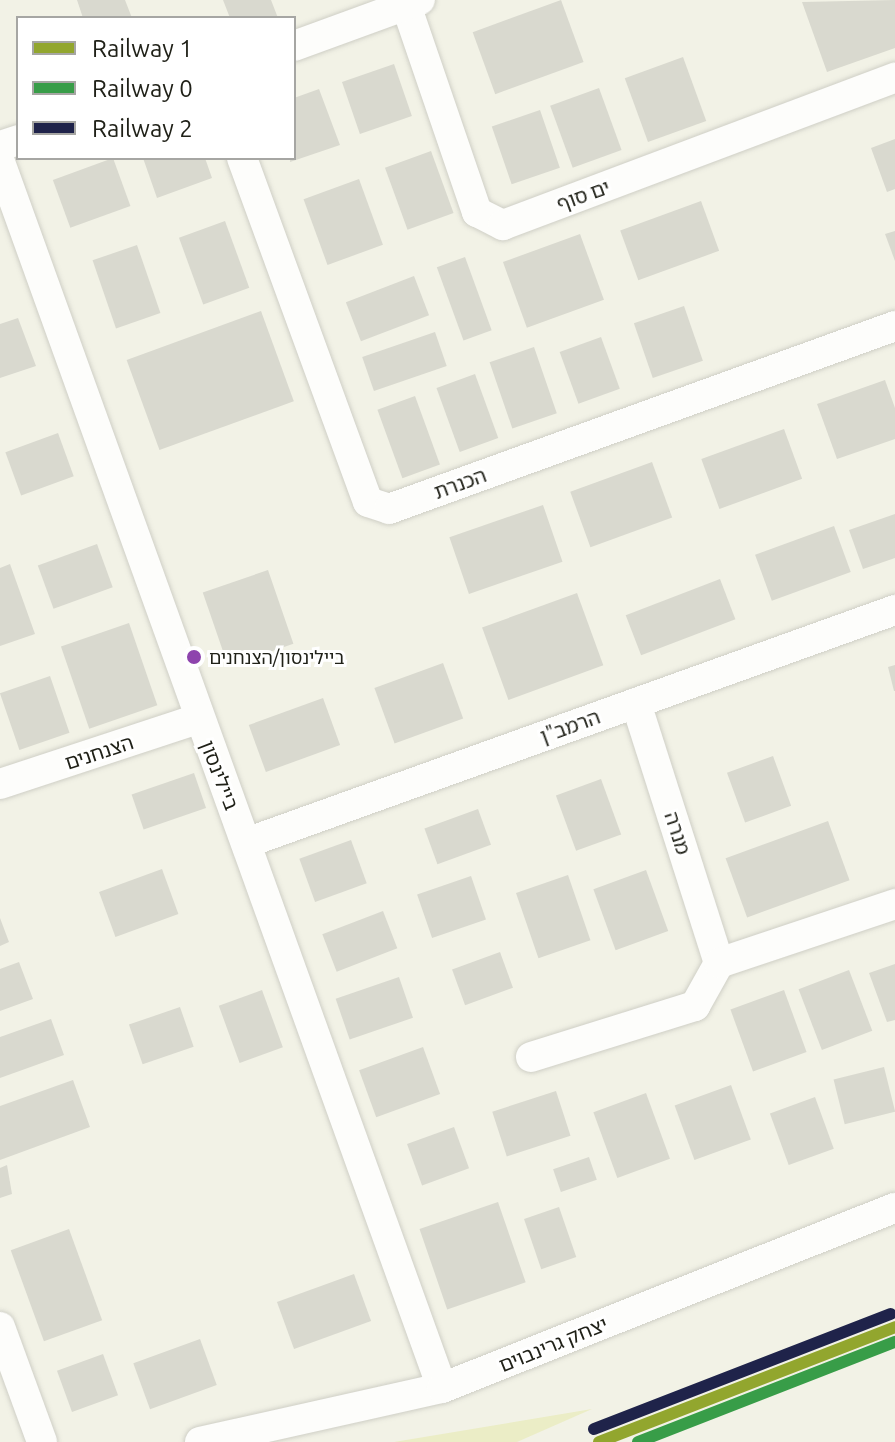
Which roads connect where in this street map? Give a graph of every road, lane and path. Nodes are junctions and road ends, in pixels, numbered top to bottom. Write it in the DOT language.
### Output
graph roads {
  1 [pos="413,3"];
  2 [pos="296,45"];
  3 [pos="895,78"];
  4 [pos="243,160"];
  5 [pos="0,162"];
  6 [pos="895,326"];
  7 [pos="895,610"];
  8 [pos="636,703"];
  9 [pos="198,719"];
  10 [pos="0,784"];
  11 [pos="246,843"];
  12 [pos="895,904"];
  13 [pos="719,963"];
  14 [pos="531,1057"];
  15 [pos="895,1208"];
  16 [pos="0,1327"];
  17 [pos="442,1388"];
  18 [pos="42,1442"];
  19 [pos="200,1442"];
  1 -- 2 [label="street"];
  1 -- 3 [label="street, ים סוף"];
  4 -- 6 [label="street, הכנרת"];
  5 -- 9 [label="street, ביילינסון"];
  7 -- 8 [label="street, הרמב\"ן"];
  8 -- 11 [label="street, הרמב\"ן"];
  8 -- 13 [label="street, מנרה"];
  9 -- 10 [label="street, הצנחנים"];
  9 -- 11 [label="street, ביילינסון"];
  11 -- 17 [label="street, ביילינסון"];
  12 -- 13 [label="street"];
  13 -- 14 [label="street"];
  15 -- 17 [label="street, יצחק גרינבוים"];
  16 -- 18 [label="street"];
  17 -- 19 [label="street, יצחק גרינבוים"];
}
